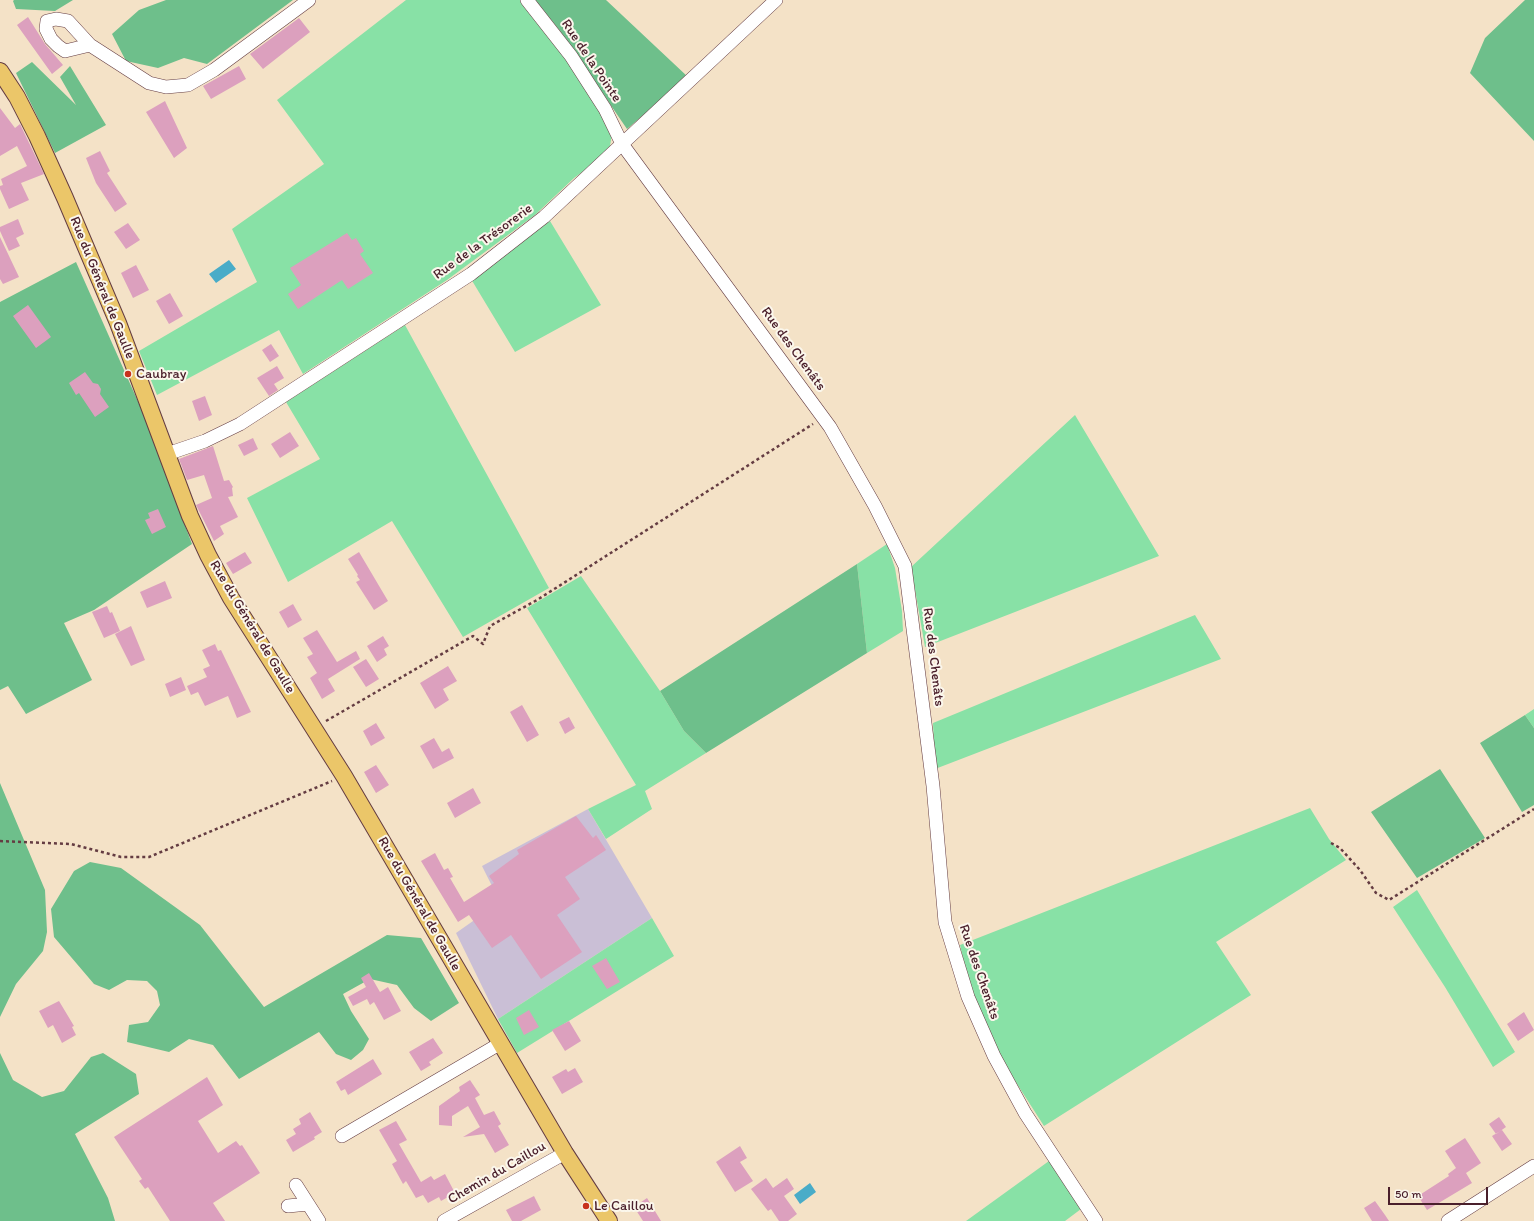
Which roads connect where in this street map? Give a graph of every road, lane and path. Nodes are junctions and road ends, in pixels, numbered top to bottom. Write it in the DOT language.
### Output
graph roads {
  1 [pos="309,0"];
  2 [pos="527,0"];
  3 [pos="776,0"];
  4 [pos="90,45"];
  5 [pos="0,71"];
  6 [pos="622,144"];
  7 [pos="823,417"];
  8 [pos="167,454"];
  9 [pos="314,728"];
  10 [pos="344,776"];
  11 [pos="1534,809"];
  12 [pos="0,841"];
  13 [pos="1331,843"];
  14 [pos="501,1043"];
  15 [pos="342,1136"];
  16 [pos="565,1153"];
  17 [pos="1534,1166"];
  18 [pos="296,1185"];
  19 [pos="308,1204"];
  20 [pos="288,1206"];
  21 [pos="319,1221"];
  22 [pos="444,1221"];
  23 [pos="608,1221"];
  24 [pos="1096,1221"];
  25 [pos="1448,1221"];
  1 -- 4 [label="street"];
  2 -- 6 [label="street, Rue de la Pointe"];
  3 -- 6 [label="street, Rue de la Trésorerie"];
  5 -- 8 [label="main road, Rue du Général de Gaulle"];
  6 -- 7 [label="street, Rue des Chenâts"];
  6 -- 8 [label="street, Rue de la Trésorerie"];
  7 -- 9 [label="path"];
  7 -- 24 [label="street, Rue des Chenâts"];
  8 -- 9 [label="main road, Rue du Général de Gaulle"];
  9 -- 10 [label="main road, Rue du Général de Gaulle"];
  10 -- 12 [label="path"];
  10 -- 14 [label="main road, Rue du Général de Gaulle"];
  11 -- 13 [label="path"];
  14 -- 15 [label="street"];
  14 -- 16 [label="main road, Rue du Général de Gaulle"];
  16 -- 22 [label="street, Chemin du Caillou"];
  16 -- 23 [label="main road, Rue du Général de Gaulle"];
  17 -- 25 [label="street"];
  18 -- 19 [label="street"];
  19 -- 20 [label="street"];
  19 -- 21 [label="street"];
}
